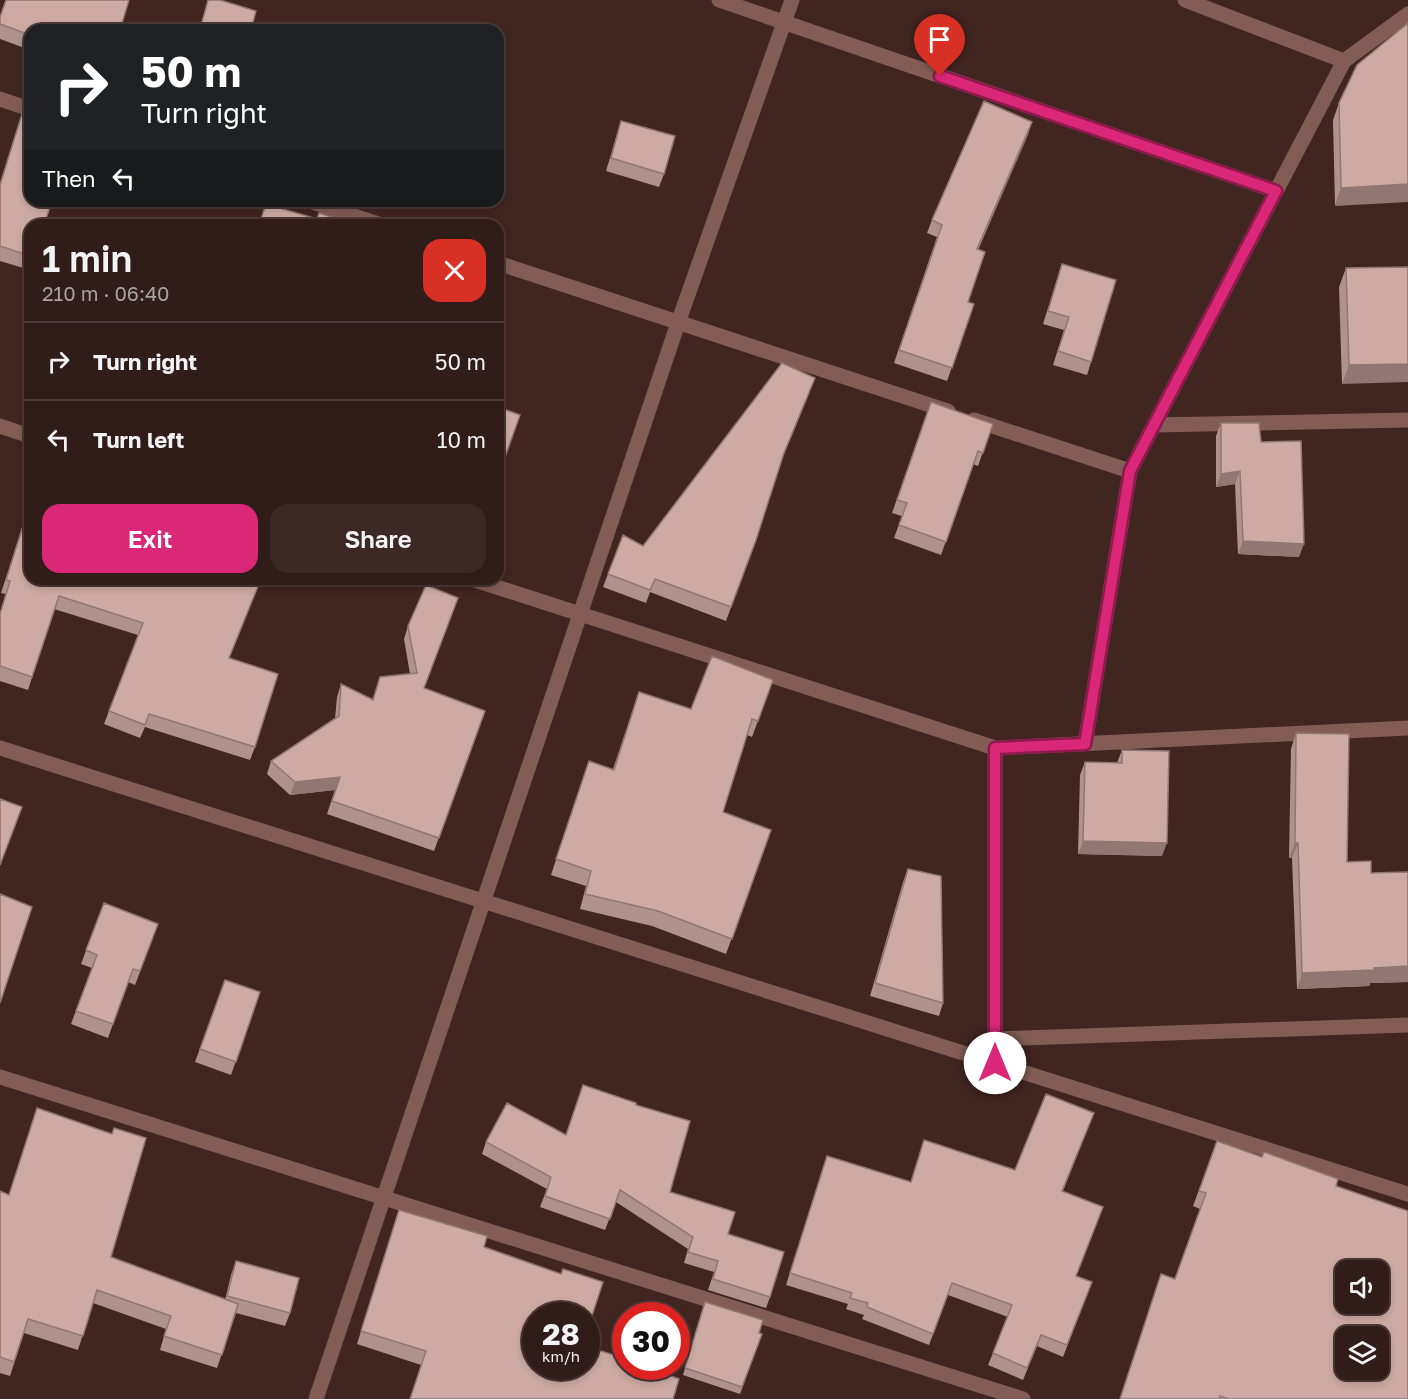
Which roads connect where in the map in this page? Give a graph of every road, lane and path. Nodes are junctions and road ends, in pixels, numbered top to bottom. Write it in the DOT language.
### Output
graph roads {
  1 [pos="719,0"];
  2 [pos="792,0"];
  3 [pos="1185,0"];
  4 [pos="1408,14"];
  5 [pos="784,22"];
  6 [pos="1344,61"];
  7 [pos="0,99"];
  8 [pos="24,107"];
  9 [pos="1276,191"];
  10 [pos="327,207"];
  11 [pos="364,219"];
  12 [pos="504,265"];
  13 [pos="678,322"];
  14 [pos="1408,420"];
  15 [pos="1154,425"];
  16 [pos="0,426"];
  17 [pos="24,434"];
  18 [pos="1130,471"];
  19 [pos="491,585"];
  20 [pos="580,614"];
  21 [pos="1408,728"];
  22 [pos="1085,744"];
  23 [pos="0,748"];
  24 [pos="995,748"];
  25 [pos="483,901"];
  26 [pos="1408,1025"];
  27 [pos="995,1039"];
  28 [pos="995,1063"];
  29 [pos="0,1077"];
  30 [pos="1408,1194"];
  31 [pos="384,1198"];
  32 [pos="316,1399"];
  33 [pos="1023,1399"];
  1 -- 5 [label="street"];
  2 -- 5 [label="street"];
  3 -- 6 [label="street"];
  4 -- 6 [label="street"];
  5 -- 9 [label="street"];
  5 -- 13 [label="street"];
  6 -- 9 [label="street"];
  7 -- 8 [label="street"];
  9 -- 15 [label="street"];
  10 -- 11 [label="street"];
  12 -- 13 [label="street"];
  13 -- 18 [label="street"];
  13 -- 20 [label="street"];
  14 -- 15 [label="street"];
  15 -- 18 [label="street"];
  16 -- 17 [label="street"];
  18 -- 22 [label="street"];
  19 -- 20 [label="street"];
  20 -- 24 [label="street"];
  20 -- 25 [label="street"];
  21 -- 22 [label="street"];
  22 -- 24 [label="street"];
  23 -- 25 [label="street"];
  24 -- 27 [label="street"];
  25 -- 28 [label="street"];
  25 -- 31 [label="street"];
  26 -- 27 [label="street"];
  27 -- 28 [label="street"];
  28 -- 30 [label="street"];
  29 -- 31 [label="street"];
  31 -- 32 [label="street"];
  31 -- 33 [label="street"];
}
